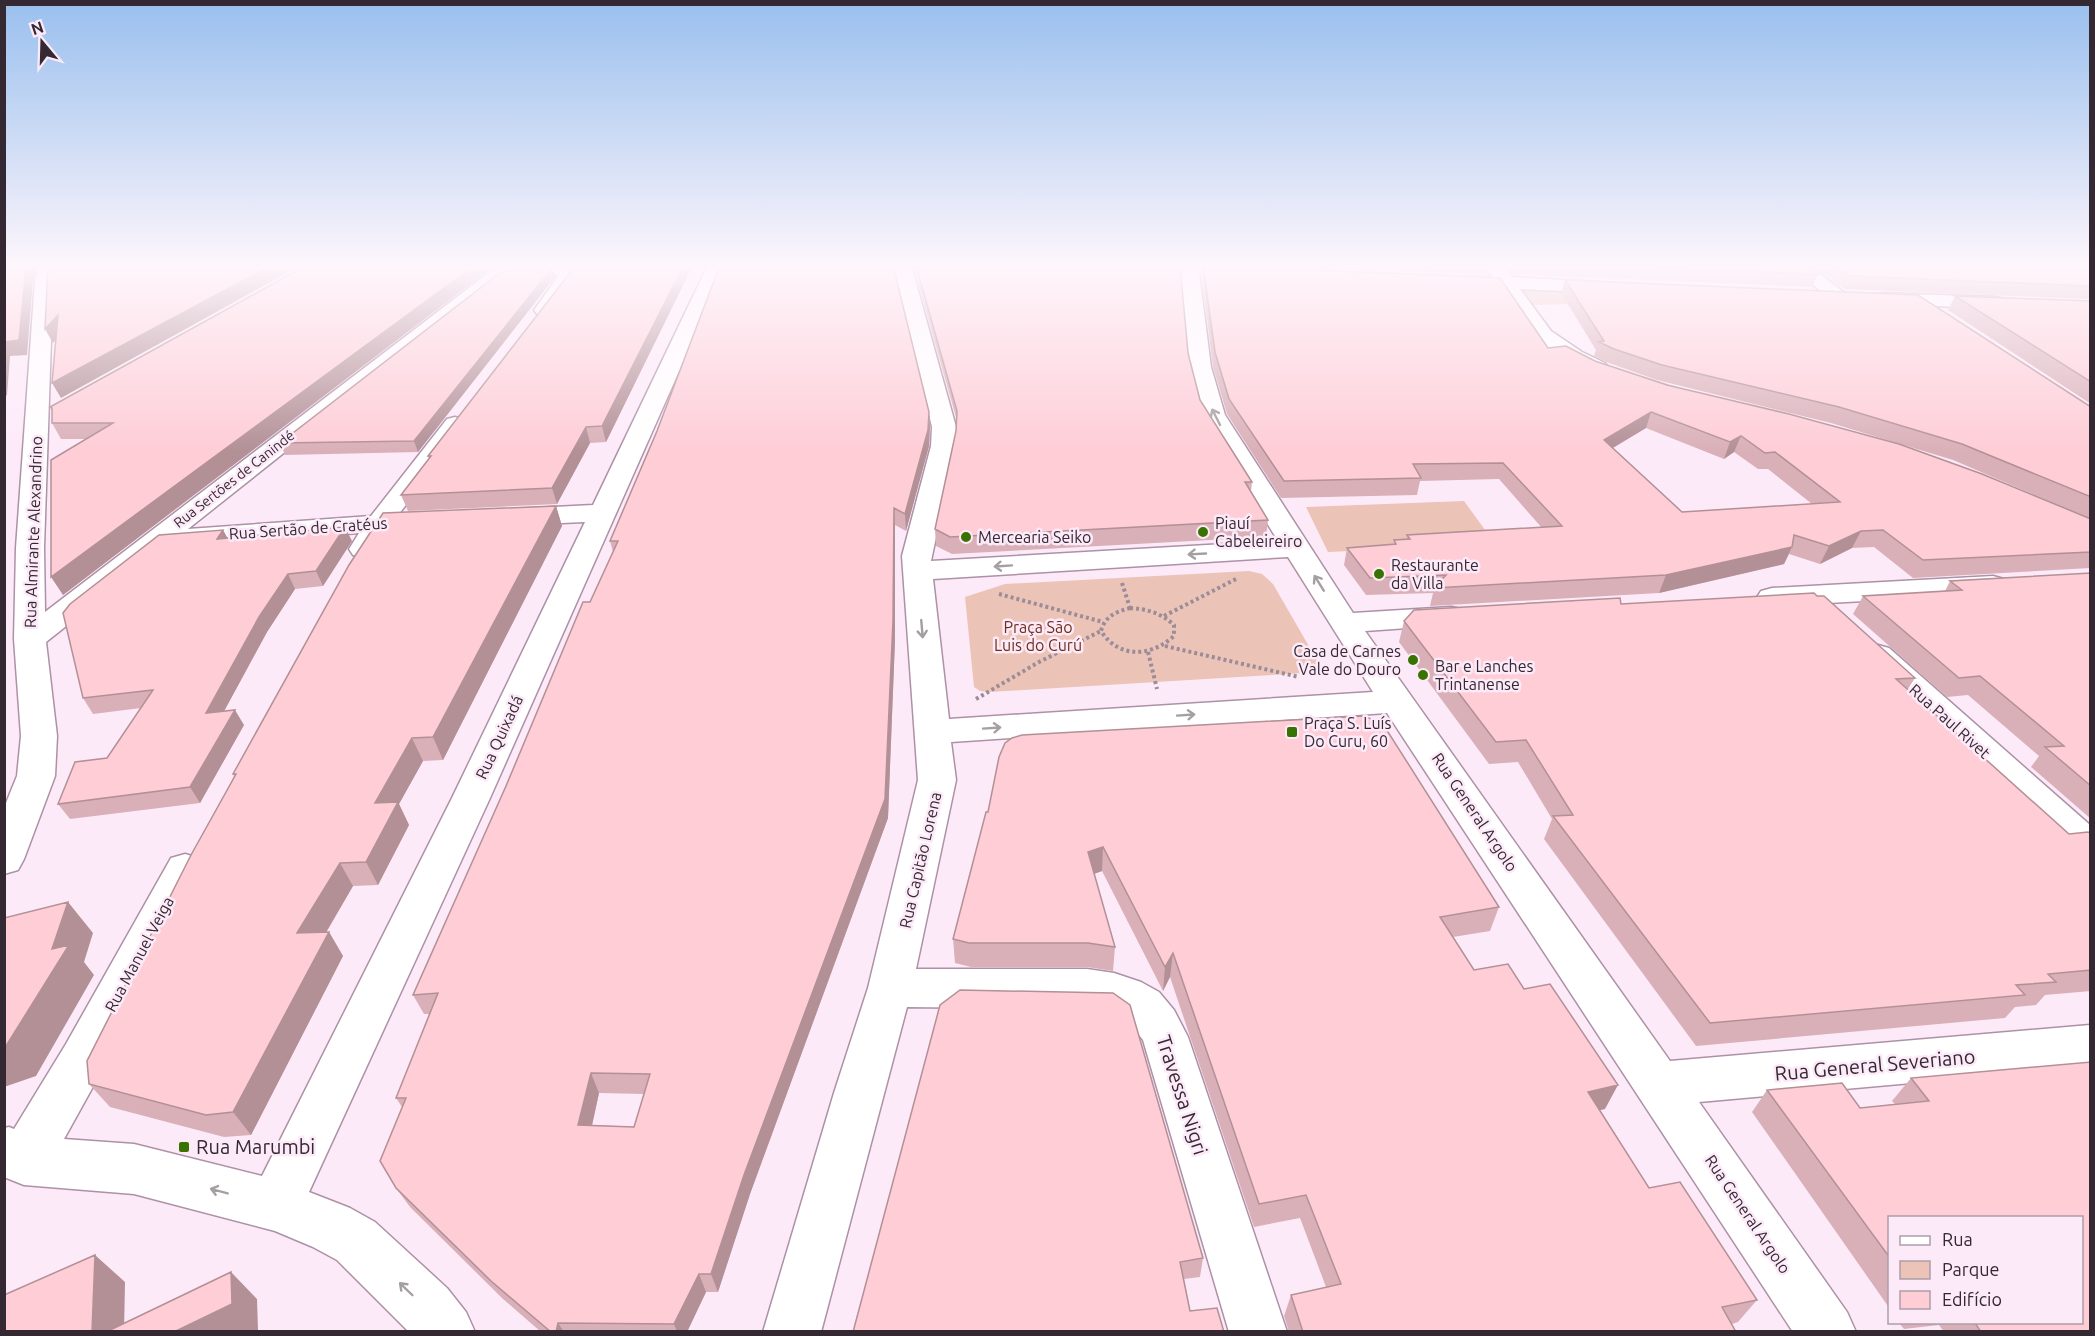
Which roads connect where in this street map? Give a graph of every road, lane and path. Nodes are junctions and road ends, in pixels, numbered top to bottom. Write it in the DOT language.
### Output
graph roads {
  1 [pos="45,327"];
  2 [pos="430,327"];
  3 [pos="529,327"];
  4 [pos="688,327"];
  5 [pos="919,327"];
  6 [pos="1195,327"];
  7 [pos="1538,327"];
  8 [pos="524,334"];
  9 [pos="1617,376"];
  10 [pos="473,400"];
  11 [pos="603,513"];
  12 [pos="486,518"];
  13 [pos="428,521"];
  14 [pos="381,523"];
  15 [pos="158,539"];
  16 [pos="1298,548"];
  17 [pos="17,568"];
  18 [pos="916,571"];
  19 [pos="346,576"];
  20 [pos="2020,583"];
  21 [pos="993,592"];
  22 [pos="1810,595"];
  23 [pos="1738,599"];
  24 [pos="1164,615"];
  25 [pos="1476,615"];
  26 [pos="1103,622"];
  27 [pos="1344,623"];
  28 [pos="1101,631"];
  29 [pos="30,639"];
  30 [pos="1166,646"];
  31 [pos="1148,651"];
  32 [pos="1306,679"];
  33 [pos="1399,701"];
  34 [pos="1163,716"];
  35 [pos="933,732"];
  36 [pos="200,842"];
  37 [pos="2091,847"];
  38 [pos="4,859"];
  39 [pos="890,988"];
  40 [pos="2091,1046"];
  41 [pos="1660,1084"];
  42 [pos="11,1158"];
  43 [pos="275,1205"];
  44 [pos="789,1323"];
  45 [pos="446,1332"];
  46 [pos="1258,1332"];
  47 [pos="1827,1332"];
  1 -- 17 [label="street, Rua Almirante Alexandrino"];
  2 -- 15 [label="street, Rua Sertões de Canindé"];
  3 -- 8 [label="street, Rua Sertões de Canindé"];
  4 -- 11 [label="street, Rua Quixadá"];
  5 -- 18 [label="street, Rua Capitão Lorena"];
  16 -- 6 [label="street, Rua General Argolo, one-way"];
  7 -- 9 [label="street"];
  10 -- 14 [label="street"];
  11 -- 12 [label="street"];
  11 -- 43 [label="street, Rua Quixadá"];
  13 -- 14 [label="street, Rua Sertão de Cratéus"];
  14 -- 15 [label="street, Rua Sertão de Cratéus"];
  14 -- 19 [label="street"];
  15 -- 29 [label="street, Rua Sertões de Canindé"];
  16 -- 18 [label="street, one-way"];
  16 -- 24 [label="path"];
  27 -- 16 [label="street, Rua General Argolo, one-way"];
  17 -- 29 [label="street, Rua Almirante Alexandrino"];
  18 -- 35 [label="street, Rua Capitão Lorena, one-way"];
  20 -- 22 [label="street"];
  21 -- 26 [label="path"];
  22 -- 23 [label="street"];
  22 -- 37 [label="street, Rua Paul Rivet"];
  24 -- 26 [label="path"];
  24 -- 30 [label="path"];
  25 -- 27 [label="street"];
  26 -- 28 [label="path"];
  27 -- 33 [label="street, Rua General Argolo"];
  28 -- 31 [label="path"];
  28 -- 35 [label="path"];
  29 -- 38 [label="street, Rua Almirante Alexandrino"];
  30 -- 31 [label="path"];
  30 -- 32 [label="path"];
  31 -- 34 [label="path"];
  34 -- 33 [label="street, one-way"];
  33 -- 41 [label="street, Rua General Argolo"];
  35 -- 34 [label="street, one-way"];
  35 -- 39 [label="street, Rua Capitão Lorena"];
  36 -- 42 [label="street, Rua Manuel Veiga"];
  39 -- 44 [label="street, Rua Capitão Lorena"];
  39 -- 46 [label="street, Travessa Nigri"];
  40 -- 41 [label="street, Rua General Severiano"];
  41 -- 47 [label="street, Rua General Argolo"];
  43 -- 42 [label="street, one-way"];
  45 -- 43 [label="street, one-way"];
}
